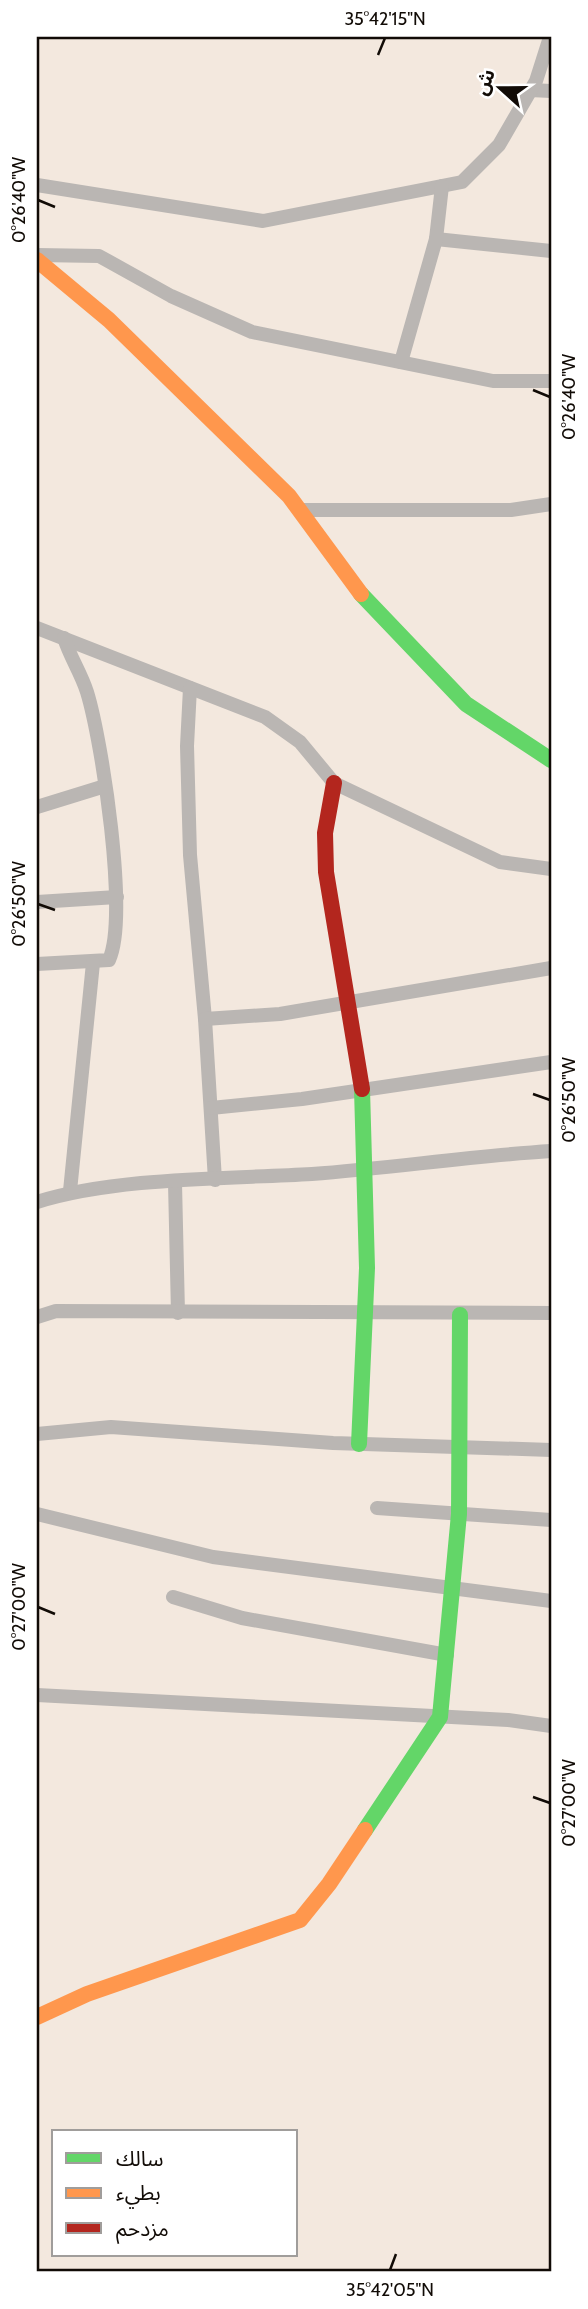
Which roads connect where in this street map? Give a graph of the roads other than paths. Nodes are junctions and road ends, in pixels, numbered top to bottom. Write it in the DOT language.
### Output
graph roads {
  1 [pos="550,37"];
  2 [pos="530,90"];
  3 [pos="551,91"];
  4 [pos="37,185"];
  5 [pos="442,186"];
  6 [pos="436,239"];
  7 [pos="551,251"];
  8 [pos="37,258"];
  9 [pos="401,362"];
  10 [pos="551,381"];
  11 [pos="551,504"];
  12 [pos="300,510"];
  13 [pos="37,628"];
  14 [pos="64,638"];
  15 [pos="190,688"];
  16 [pos="551,760"];
  17 [pos="334,783"];
  18 [pos="105,786"];
  19 [pos="37,807"];
  20 [pos="551,869"];
  21 [pos="117,897"];
  22 [pos="37,902"];
  23 [pos="93,963"];
  24 [pos="37,964"];
  25 [pos="551,968"];
  26 [pos="347,1003"];
  27 [pos="205,1018"];
  28 [pos="551,1062"];
  29 [pos="362,1090"];
  30 [pos="211,1108"];
  31 [pos="551,1151"];
  32 [pos="367,1168"];
  33 [pos="215,1180"];
  34 [pos="175,1183"];
  35 [pos="70,1191"];
  36 [pos="37,1202"];
  37 [pos="178,1313"];
  38 [pos="551,1313"];
  39 [pos="368,1314"];
  40 [pos="460,1315"];
  41 [pos="37,1316"];
  42 [pos="37,1434"];
  43 [pos="359,1444"];
  44 [pos="461,1447"];
  45 [pos="551,1450"];
  46 [pos="377,1508"];
  47 [pos="37,1514"];
  48 [pos="458,1514"];
  49 [pos="551,1520"];
  50 [pos="453,1588"];
  51 [pos="173,1597"];
  52 [pos="551,1601"];
  53 [pos="447,1655"];
  54 [pos="37,1695"];
  55 [pos="440,1717"];
  56 [pos="551,1726"];
  57 [pos="37,2017"];
  1 -- 2 [label="street"];
  2 -- 3 [label="street"];
  2 -- 5 [label="street"];
  4 -- 5 [label="street"];
  5 -- 6 [label="street"];
  6 -- 7 [label="street"];
  6 -- 9 [label="street"];
  8 -- 9 [label="street"];
  8 -- 12 [label="street"];
  9 -- 10 [label="street"];
  11 -- 12 [label="street"];
  12 -- 16 [label="street"];
  13 -- 14 [label="street"];
  14 -- 15 [label="street"];
  14 -- 18 [label="street"];
  15 -- 17 [label="street"];
  15 -- 27 [label="street"];
  17 -- 20 [label="street"];
  17 -- 26 [label="street"];
  18 -- 19 [label="street"];
  18 -- 21 [label="street"];
  21 -- 22 [label="street"];
  21 -- 23 [label="street"];
  23 -- 24 [label="street"];
  23 -- 35 [label="street"];
  25 -- 26 [label="street"];
  26 -- 27 [label="street"];
  26 -- 29 [label="street"];
  27 -- 30 [label="street"];
  28 -- 29 [label="street"];
  29 -- 30 [label="street"];
  29 -- 32 [label="street"];
  30 -- 33 [label="street"];
  31 -- 32 [label="street"];
  32 -- 33 [label="street"];
  32 -- 39 [label="street"];
  33 -- 34 [label="street"];
  34 -- 35 [label="street"];
  34 -- 37 [label="street"];
  35 -- 36 [label="street"];
  37 -- 39 [label="street"];
  37 -- 41 [label="street"];
  38 -- 40 [label="street"];
  39 -- 40 [label="street"];
  39 -- 43 [label="street"];
  40 -- 44 [label="street"];
  42 -- 43 [label="street"];
  43 -- 44 [label="street"];
  44 -- 45 [label="street"];
  44 -- 48 [label="street"];
  46 -- 48 [label="street"];
  47 -- 50 [label="street"];
  48 -- 49 [label="street"];
  48 -- 50 [label="street"];
  50 -- 52 [label="street"];
  50 -- 53 [label="street"];
  51 -- 53 [label="street"];
  53 -- 55 [label="street"];
  54 -- 55 [label="street"];
  55 -- 56 [label="street"];
  55 -- 57 [label="street"];
}
